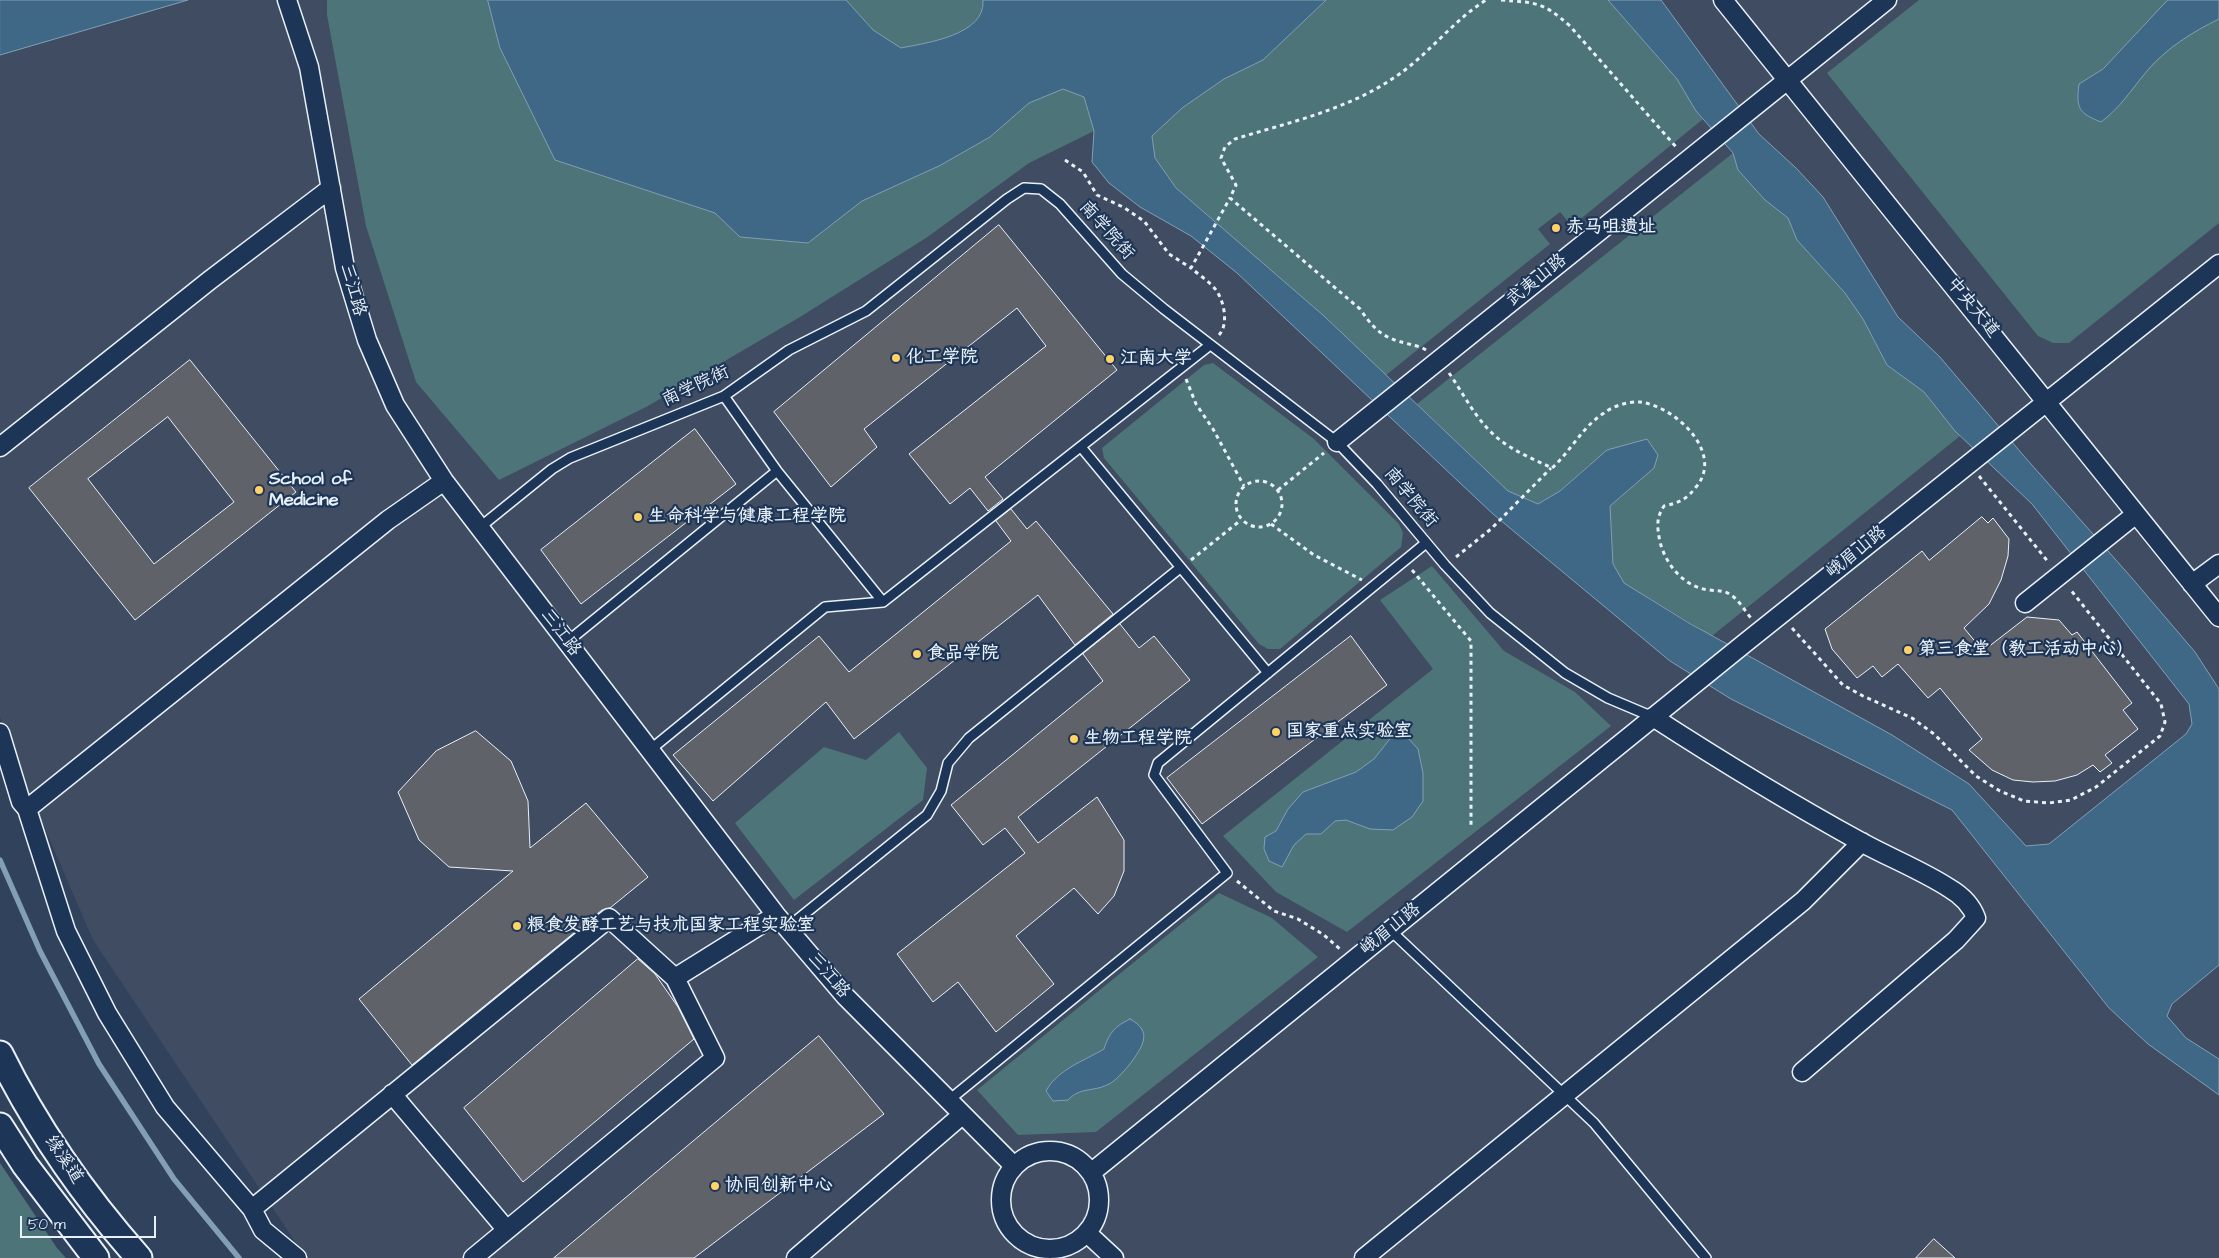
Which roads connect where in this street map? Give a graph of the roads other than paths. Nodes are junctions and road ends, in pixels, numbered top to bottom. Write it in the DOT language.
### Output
graph roads {
  1 [pos="1723,0"];
  2 [pos="1887,0"];
  3 [pos="287,1"];
  4 [pos="1789,80"];
  5 [pos="330,188"];
  6 [pos="2219,264"];
  7 [pos="1210,345"];
  8 [pos="724,396"];
  9 [pos="2048,402"];
  10 [pos="1336,442"];
  11 [pos="0,447"];
  12 [pos="1081,447"];
  13 [pos="777,471"];
  14 [pos="444,480"];
  15 [pos="2136,514"];
  16 [pos="480,528"];
  17 [pos="1426,543"];
  18 [pos="2219,564"];
  19 [pos="1180,568"];
  20 [pos="2192,584"];
  21 [pos="882,602"];
  22 [pos="2025,603"];
  23 [pos="2219,617"];
  24 [pos="567,642"];
  25 [pos="1268,673"];
  26 [pos="1653,718"];
  27 [pos="0,733"];
  28 [pos="650,750"];
  29 [pos="27,809"];
  30 [pos="1862,842"];
  31 [pos="781,922"];
  32 [pos="1390,930"];
  33 [pos="675,978"];
  34 [pos="0,1054"];
  35 [pos="1802,1072"];
  36 [pos="392,1094"];
  37 [pos="1564,1095"];
  38 [pos="948,1101"];
  39 [pos="962,1115"];
  40 [pos="0,1126"];
  41 [pos="1014,1166"];
  42 [pos="1092,1172"];
  43 [pos="252,1209"];
  44 [pos="506,1229"];
  45 [pos="1087,1233"];
  46 [pos="96,1258"];
  47 [pos="139,1258"];
  48 [pos="297,1258"];
  49 [pos="473,1258"];
  50 [pos="796,1258"];
  51 [pos="1114,1258"];
  52 [pos="1364,1258"];
  53 [pos="1706,1258"];
  1 -- 4 [label="street, 中央大道"];
  2 -- 4 [label="street"];
  3 -- 5 [label="street, 三江路"];
  4 -- 9 [label="street, 中央大道"];
  4 -- 10 [label="street, 武夷山路"];
  5 -- 11 [label="street"];
  5 -- 14 [label="street, 三江路"];
  6 -- 9 [label="street"];
  7 -- 8 [label="lane, 南学院街"];
  7 -- 10 [label="lane, 南学院街"];
  7 -- 12 [label="lane"];
  8 -- 13 [label="lane"];
  8 -- 16 [label="lane, 南学院街"];
  9 -- 15 [label="street, 中央大道"];
  9 -- 26 [label="street, 峨眉山路"];
  10 -- 17 [label="lane, 南学院街"];
  12 -- 19 [label="lane"];
  12 -- 21 [label="lane"];
  13 -- 21 [label="lane"];
  13 -- 24 [label="lane"];
  14 -- 16 [label="street, 三江路"];
  14 -- 29 [label="street"];
  15 -- 20 [label="street, 中央大道"];
  15 -- 22 [label="street"];
  16 -- 24 [label="street, 三江路"];
  17 -- 25 [label="lane"];
  17 -- 26 [label="lane, 南学院街"];
  18 -- 20 [label="street"];
  19 -- 25 [label="lane"];
  19 -- 31 [label="lane"];
  20 -- 23 [label="street, 中央大道"];
  21 -- 28 [label="lane"];
  24 -- 28 [label="street, 三江路"];
  25 -- 38 [label="lane"];
  26 -- 30 [label="street"];
  26 -- 32 [label="street, 峨眉山路"];
  27 -- 29 [label="street"];
  28 -- 31 [label="street, 三江路"];
  29 -- 43 [label="street"];
  30 -- 35 [label="street"];
  30 -- 37 [label="street"];
  31 -- 33 [label="street"];
  31 -- 38 [label="street, 三江路"];
  32 -- 37 [label="lane"];
  32 -- 42 [label="street, 峨眉山路"];
  33 -- 36 [label="street"];
  33 -- 44 [label="street"];
  34 -- 47 [label="main road, 缘溪道"];
  36 -- 43 [label="street"];
  36 -- 44 [label="street"];
  37 -- 52 [label="street"];
  37 -- 53 [label="lane"];
  38 -- 39 [label="street, 三江路"];
  39 -- 41 [label="street, 三江路"];
  39 -- 50 [label="street"];
  40 -- 46 [label="main road, 缘溪道"];
  41 -- 42 [label="street"];
  41 -- 45 [label="street"];
  42 -- 45 [label="street"];
  43 -- 48 [label="street"];
  44 -- 49 [label="street"];
  45 -- 51 [label="street"];
}
